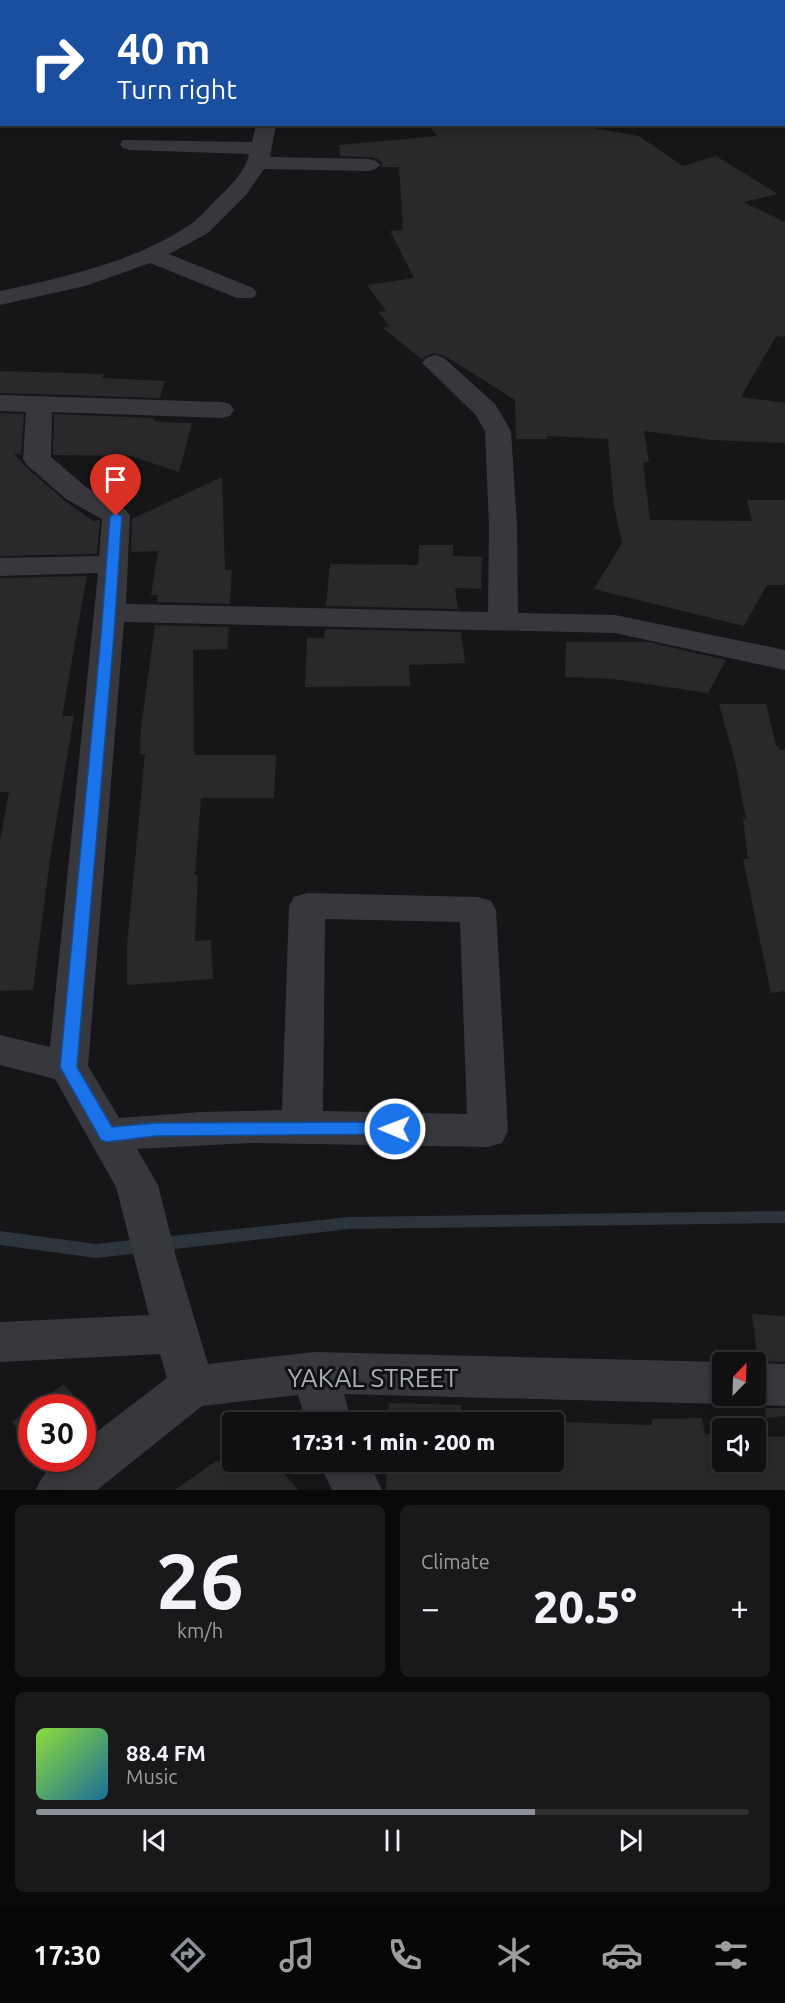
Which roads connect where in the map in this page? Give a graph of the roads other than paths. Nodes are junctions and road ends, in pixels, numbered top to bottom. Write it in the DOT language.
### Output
graph roads {
  1 [pos="266,126"];
  2 [pos="130,144"];
  3 [pos="260,155"];
  4 [pos="369,165"];
  5 [pos="151,255"];
  6 [pos="245,293"];
  7 [pos="0,298"];
  8 [pos="435,363"];
  9 [pos="0,403"];
  10 [pos="39,405"];
  11 [pos="222,410"];
  12 [pos="114,564"];
  13 [pos="0,567"];
  14 [pos="110,612"];
  15 [pos="503,623"];
  16 [pos="785,660"];
  17 [pos="0,1050"];
  18 [pos="68,1067"];
  19 [pos="303,1127"];
  20 [pos="107,1135"];
  21 [pos="177,1333"];
  22 [pos="0,1342"];
  23 [pos="315,1373"];
  24 [pos="712,1383"];
  25 [pos="766,1384"];
  26 [pos="785,1385"];
  27 [pos="192,1386"];
  28 [pos="326,1412"];
  29 [pos="348,1472"];
  30 [pos="60,1490"];
  31 [pos="358,1490"];
  1 -- 3 [label="street"];
  2 -- 3 [label="street"];
  3 -- 4 [label="street"];
  3 -- 5 [label="street"];
  5 -- 6 [label="street"];
  5 -- 7 [label="street"];
  8 -- 15 [label="street"];
  9 -- 10 [label="street"];
  10 -- 11 [label="street"];
  10 -- 12 [label="street"];
  12 -- 13 [label="street"];
  12 -- 14 [label="street"];
  14 -- 15 [label="street"];
  14 -- 18 [label="street"];
  15 -- 16 [label="street"];
  17 -- 18 [label="street"];
  18 -- 20 [label="street"];
  19 -- 19 [label="street"];
  19 -- 20 [label="street"];
  20 -- 21 [label="street"];
  21 -- 22 [label="street"];
  21 -- 27 [label="street"];
  23 -- 24 [label="street, YAKAL STREET"];
  23 -- 27 [label="street, YAKAL STREET"];
  23 -- 28 [label="street"];
  25 -- 26 [label="street"];
  27 -- 30 [label="street"];
  29 -- 31 [label="street"];
}
